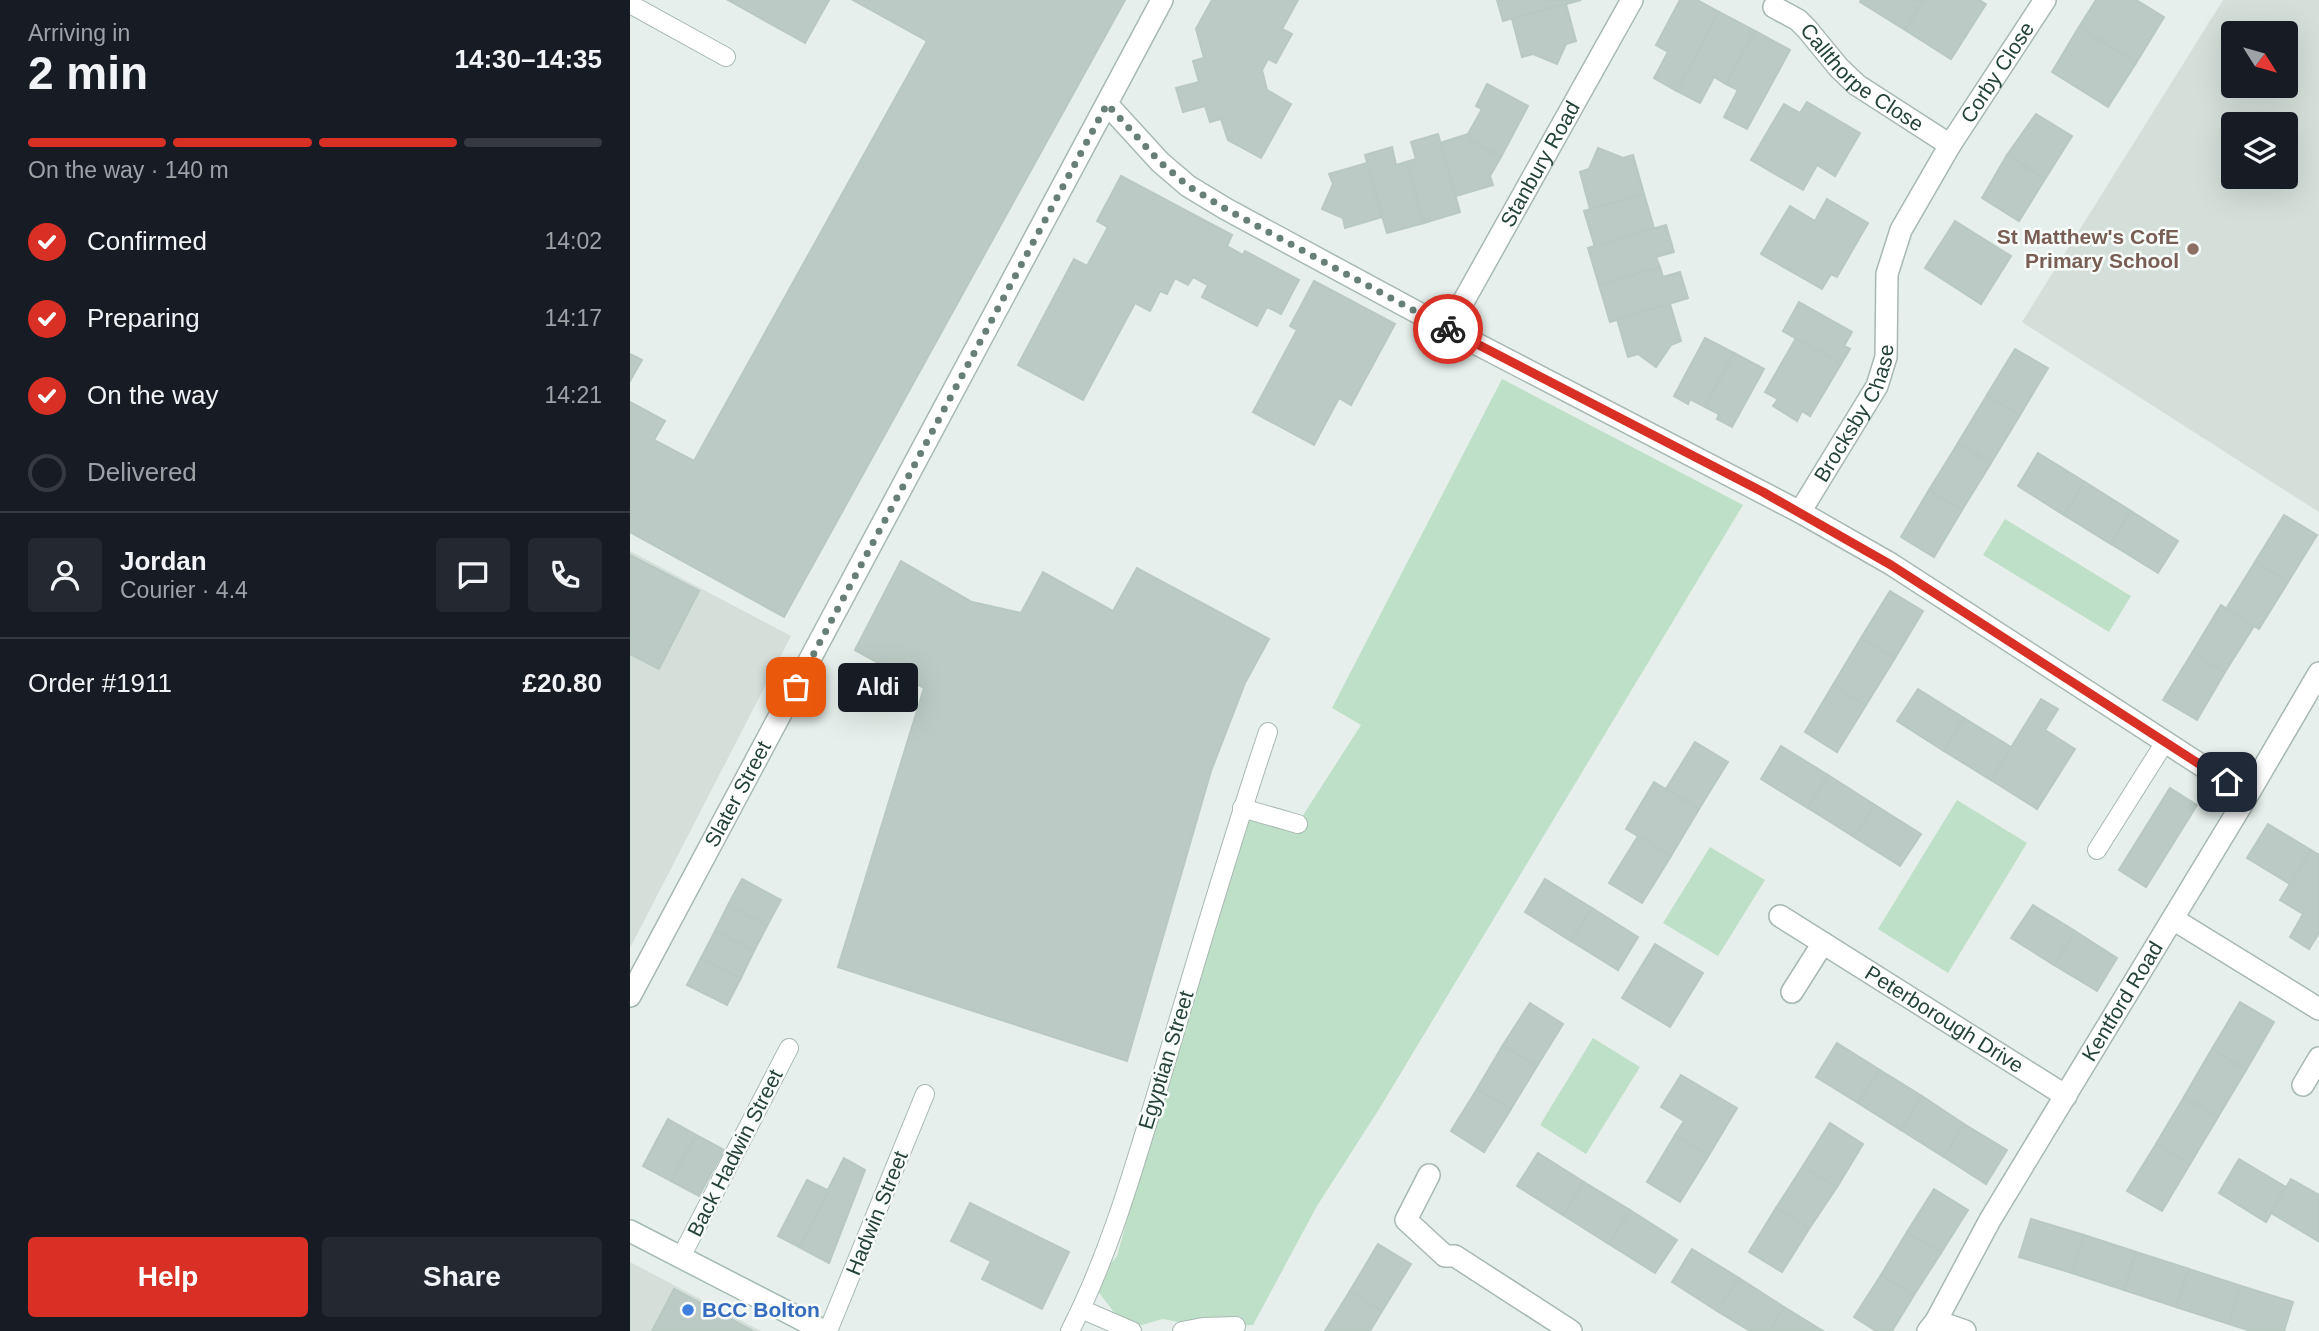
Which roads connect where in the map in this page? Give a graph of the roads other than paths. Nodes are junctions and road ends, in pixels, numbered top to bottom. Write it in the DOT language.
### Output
graph roads {
  1 [pos="1162,0"];
  2 [pos="1632,0"];
  3 [pos="2045,0"];
  4 [pos="630,4"];
  5 [pos="1774,7"];
  6 [pos="726,57"];
  7 [pos="1107,104"];
  8 [pos="1951,145"];
  9 [pos="1448,329"];
  10 [pos="1800,512"];
  11 [pos="2319,673"];
  12 [pos="1268,732"];
  13 [pos="2165,742"];
  14 [pos="2247,795"];
  15 [pos="1242,808"];
  16 [pos="1298,824"];
  17 [pos="2097,850"];
  18 [pos="1780,916"];
  19 [pos="2173,919"];
  20 [pos="1823,943"];
  21 [pos="1792,992"];
  22 [pos="630,996"];
  23 [pos="2319,1009"];
  24 [pos="789,1048"];
  25 [pos="2319,1058"];
  26 [pos="2303,1085"];
  27 [pos="925,1094"];
  28 [pos="2066,1096"];
  29 [pos="1429,1175"];
  30 [pos="630,1231"];
  31 [pos="681,1257"];
  32 [pos="1081,1309"];
  33 [pos="1236,1326"];
  34 [pos="1932,1326"];
  35 [pos="826,1331"];
  36 [pos="1070,1331"];
  37 [pos="1132,1331"];
  38 [pos="1182,1331"];
  39 [pos="1571,1331"];
  40 [pos="1965,1331"];
  1 -- 7 [label="street, Slater Street"];
  2 -- 9 [label="street, Stanbury Road"];
  3 -- 8 [label="street, Corby Close"];
  4 -- 6 [label="lane"];
  5 -- 8 [label="street, Callthorpe Close"];
  7 -- 9 [label="street"];
  7 -- 22 [label="street, Slater Street"];
  8 -- 10 [label="street, Brocksby Chase"];
  9 -- 10 [label="street"];
  10 -- 13 [label="street"];
  11 -- 14 [label="street, Kentford Road"];
  12 -- 15 [label="lane, Egyptian Street"];
  13 -- 14 [label="street"];
  13 -- 17 [label="lane"];
  14 -- 19 [label="street, Kentford Road"];
  15 -- 16 [label="lane"];
  15 -- 32 [label="lane, Egyptian Street"];
  18 -- 20 [label="street, Peterborough Drive"];
  19 -- 23 [label="street"];
  19 -- 28 [label="street, Kentford Road"];
  20 -- 21 [label="street"];
  20 -- 28 [label="street, Peterborough Drive"];
  24 -- 31 [label="lane, Back Hadwin Street"];
  25 -- 26 [label="street"];
  27 -- 35 [label="lane, Hadwin Street"];
  28 -- 34 [label="street, Kentford Road"];
  29 -- 39 [label="street"];
  30 -- 31 [label="street"];
  31 -- 35 [label="street"];
  32 -- 36 [label="lane, Egyptian Street"];
  32 -- 37 [label="lane"];
  33 -- 38 [label="lane"];
  34 -- 40 [label="street"];
}
